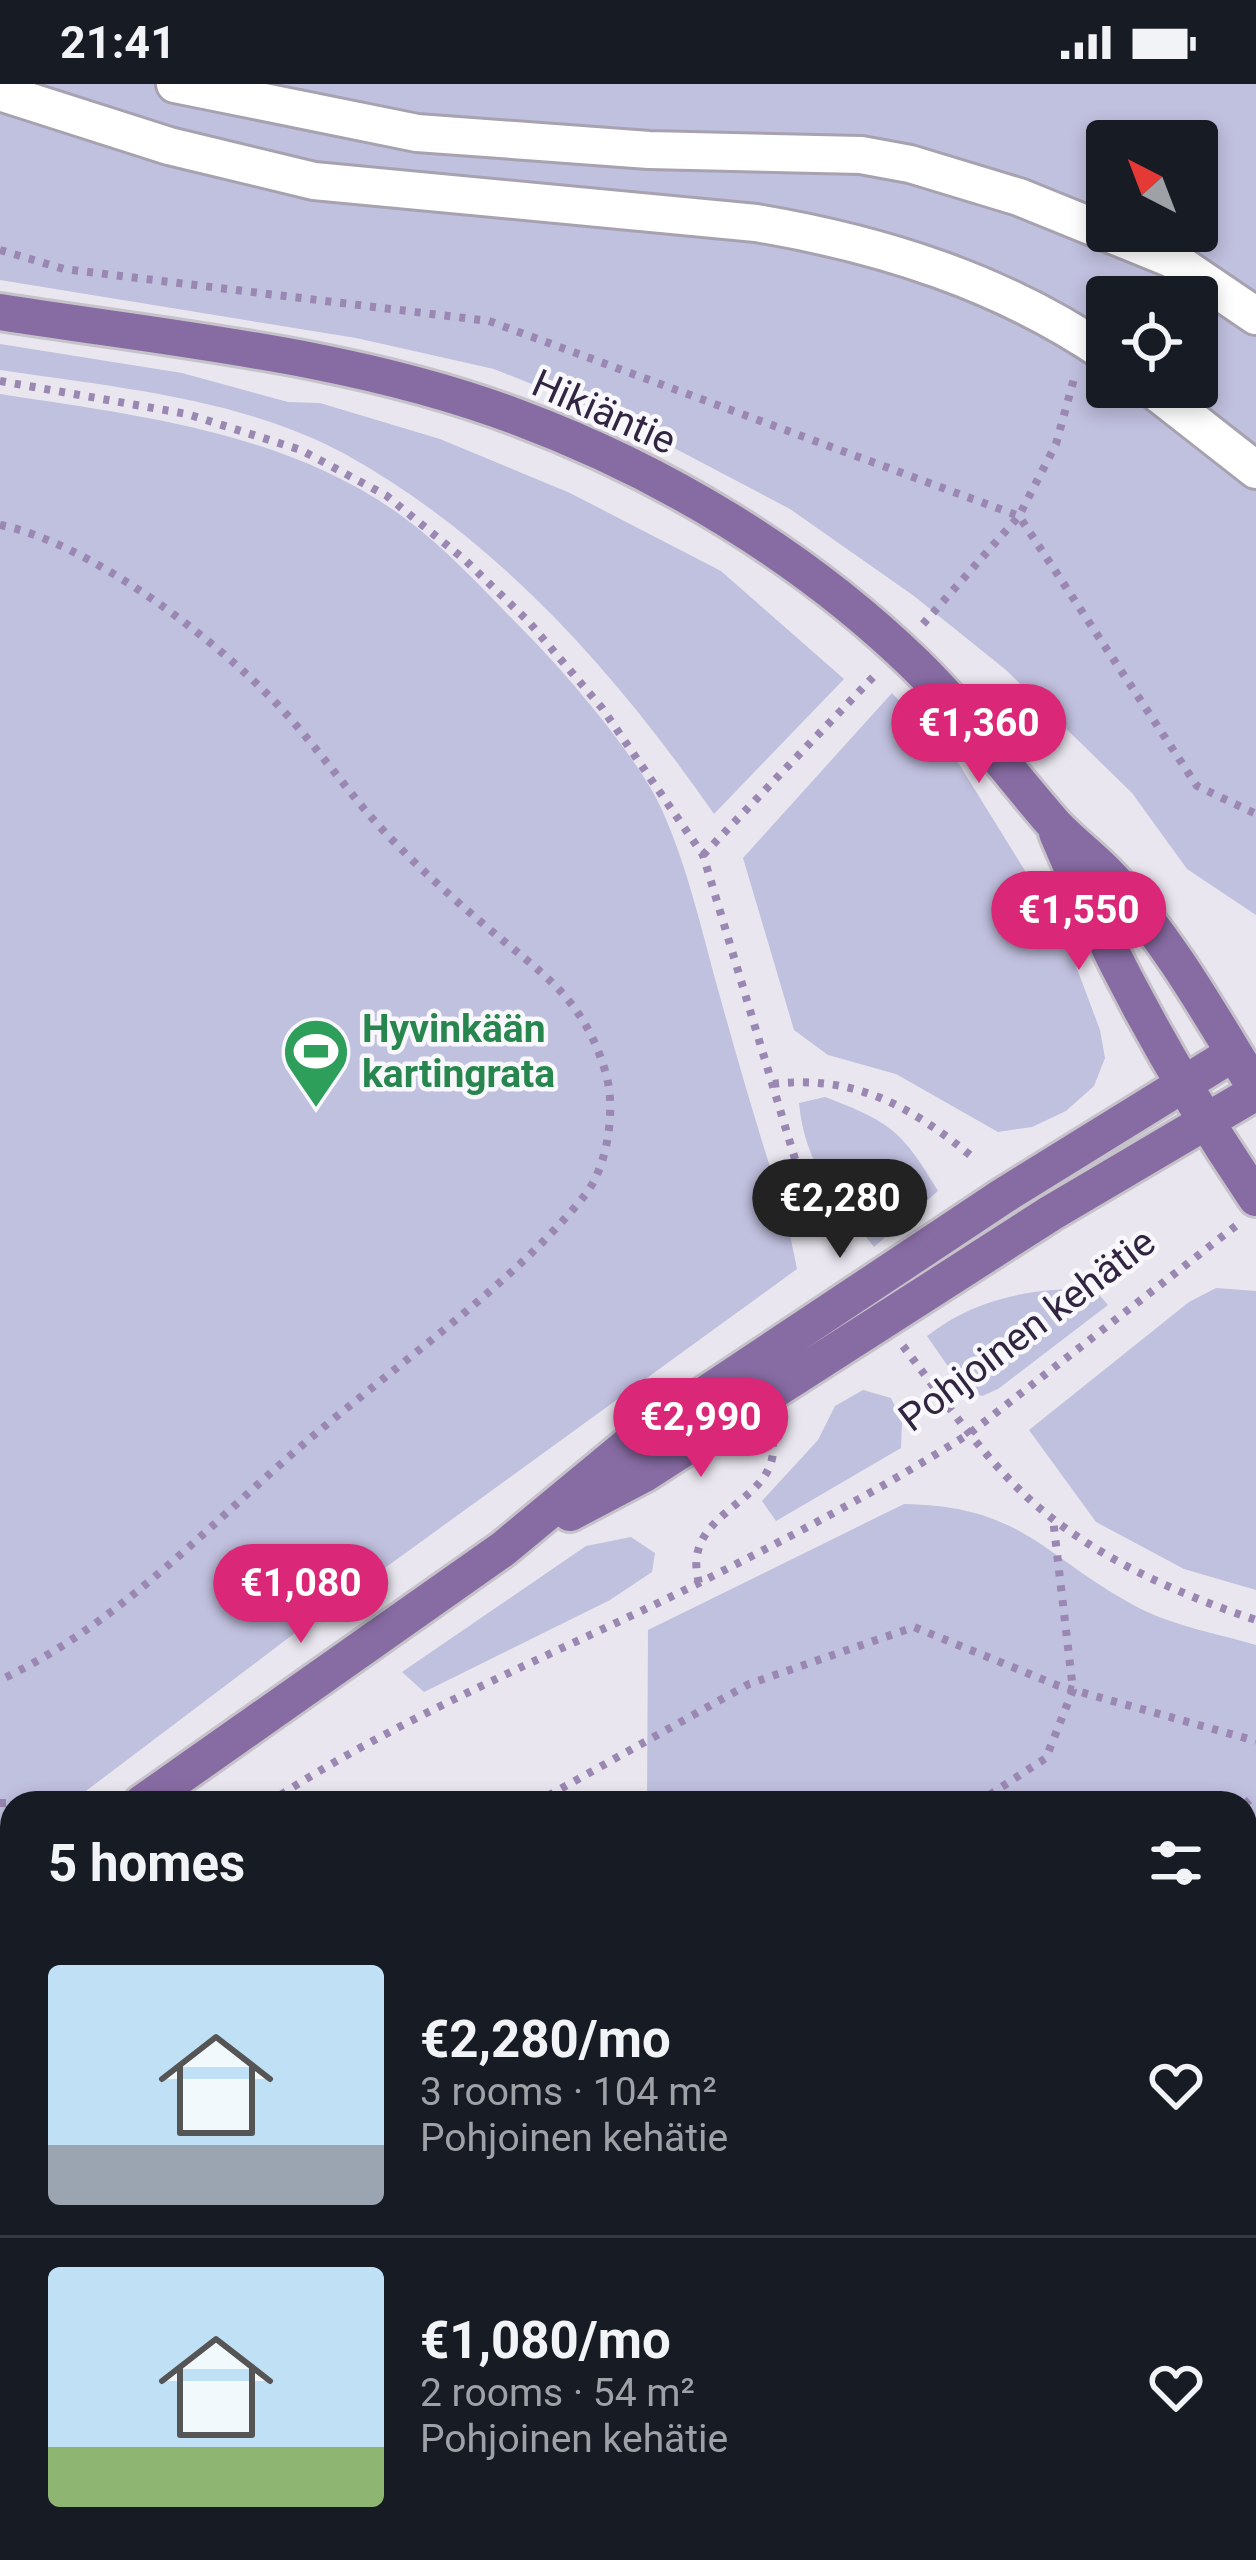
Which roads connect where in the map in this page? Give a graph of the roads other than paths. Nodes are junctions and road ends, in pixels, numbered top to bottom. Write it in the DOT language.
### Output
graph roads {
  1 [pos="175,84"];
  2 [pos="0,92"];
  3 [pos="0,312"];
  4 [pos="1256,316"];
  5 [pos="1086,342"];
  6 [pos="1177,408"];
  7 [pos="1256,470"];
  8 [pos="1054,824"];
  9 [pos="1245,1046"];
  10 [pos="1180,1084"];
  11 [pos="1256,1090"];
  12 [pos="1205,1122"];
  13 [pos="1249,1210"];
  14 [pos="503,1549"];
  15 [pos="159,1791"];
  1 -- 4 [label="street"];
  2 -- 5 [label="street"];
  3 -- 8 [label="main road, Hikiäntie"];
  6 -- 7 [label="street"];
  8 -- 9 [label="main road, Hikiäntie"];
  8 -- 10 [label="main road, Hikiäntie"];
  9 -- 10 [label="main road, Pohjoinen kehätie"];
  9 -- 11 [label="main road, Hikiäntie"];
  10 -- 12 [label="main road, Hikiäntie"];
  10 -- 14 [label="main road, Pohjoinen kehätie"];
  11 -- 12 [label="main road, Pohjoinen kehätie"];
  12 -- 13 [label="main road, Hikiäntie"];
  12 -- 14 [label="main road, Pohjoinen kehätie"];
  14 -- 15 [label="main road, Pohjoinen kehätie"];
}
